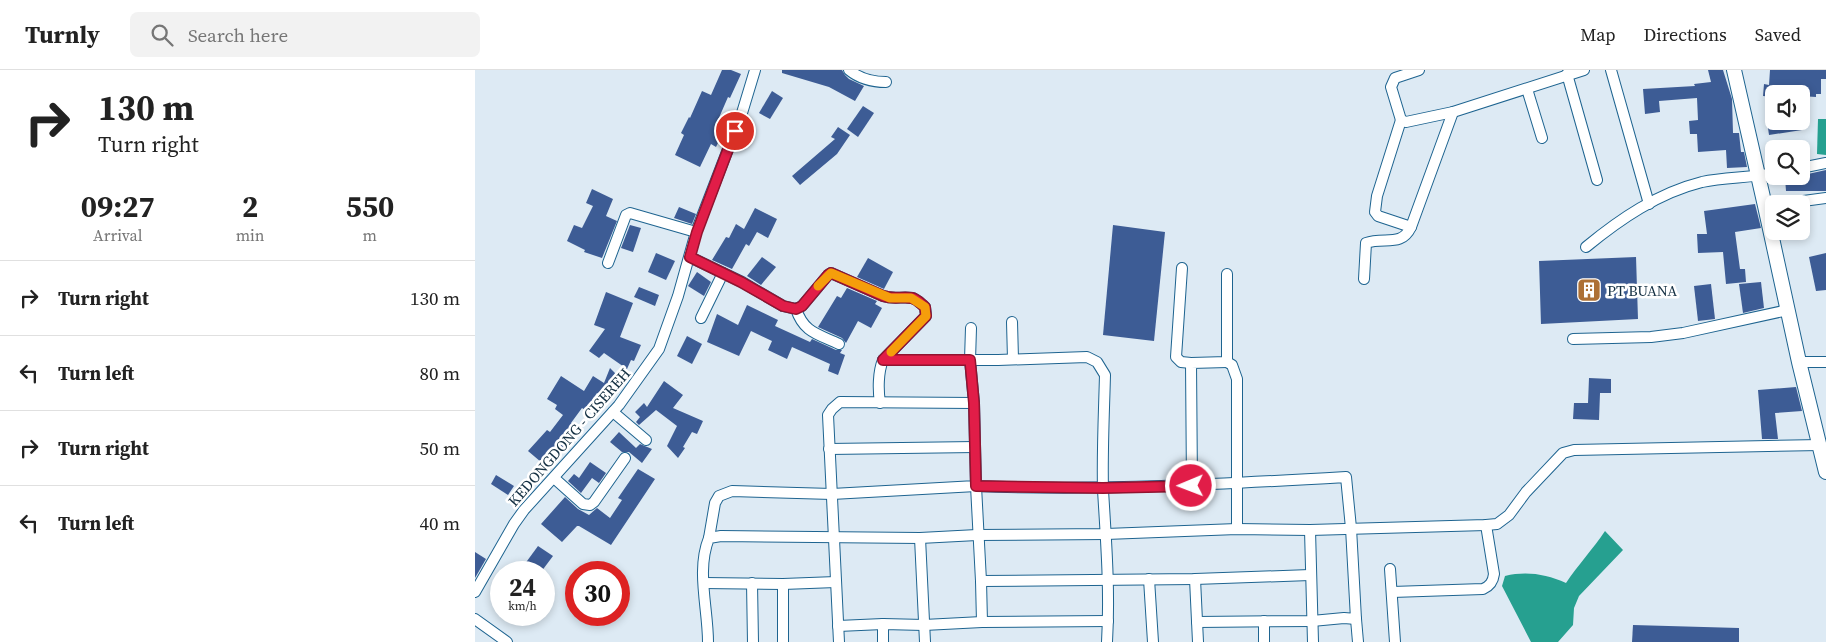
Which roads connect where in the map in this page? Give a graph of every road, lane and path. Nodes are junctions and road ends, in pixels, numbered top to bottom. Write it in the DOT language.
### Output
graph roads {
  1 [pos="755,70"];
  2 [pos="849,70"];
  3 [pos="1419,70"];
  4 [pos="1584,70"];
  5 [pos="1611,70"];
  6 [pos="1734,70"];
  7 [pos="1567,74"];
  8 [pos="886,82"];
  9 [pos="1527,89"];
  10 [pos="1453,112"];
  11 [pos="1401,120"];
  12 [pos="1542,138"];
  13 [pos="1826,163"];
  14 [pos="1810,166"];
  15 [pos="1765,175"];
  16 [pos="1758,177"];
  17 [pos="1597,180"];
  18 [pos="1766,195"];
  19 [pos="1826,198"];
  20 [pos="1810,200"];
  21 [pos="1649,204"];
  22 [pos="1411,227"];
  23 [pos="697,232"];
  24 [pos="1776,240"];
  25 [pos="1586,247"];
  26 [pos="690,257"];
  27 [pos="608,263"];
  28 [pos="1182,268"];
  29 [pos="723,273"];
  30 [pos="1227,274"];
  31 [pos="1364,279"];
  32 [pos="796,309"];
  33 [pos="1788,310"];
  34 [pos="701,318"];
  35 [pos="1011,322"];
  36 [pos="971,328"];
  37 [pos="1573,340"];
  38 [pos="839,344"];
  39 [pos="1013,358"];
  40 [pos="883,360"];
  41 [pos="970,360"];
  42 [pos="1227,362"];
  43 [pos="1799,362"];
  44 [pos="1826,362"];
  45 [pos="1191,363"];
  46 [pos="881,403"];
  47 [pos="974,403"];
  48 [pos="613,412"];
  49 [pos="646,440"];
  50 [pos="1820,445"];
  51 [pos="975,447"];
  52 [pos="829,449"];
  53 [pos="625,458"];
  54 [pos="1826,472"];
  55 [pos="555,478"];
  56 [pos="1238,483"];
  57 [pos="976,486"];
  58 [pos="1191,486"];
  59 [pos="1103,488"];
  60 [pos="832,494"];
  61 [pos="1486,525"];
  62 [pos="1351,528"];
  63 [pos="1237,529"];
  64 [pos="1310,530"];
  65 [pos="1106,534"];
  66 [pos="977,535"];
  67 [pos="835,536"];
  68 [pos="709,538"];
  69 [pos="920,538"];
  70 [pos="1390,569"];
  71 [pos="1310,575"];
  72 [pos="1195,578"];
  73 [pos="1107,579"];
  74 [pos="1149,579"];
  75 [pos="981,581"];
  76 [pos="836,582"];
  77 [pos="704,583"];
  78 [pos="752,583"];
  79 [pos="783,584"];
  80 [pos="475,592"];
  81 [pos="1392,592"];
  82 [pos="1355,618"];
  83 [pos="475,619"];
  84 [pos="1108,621"];
  85 [pos="1264,621"];
  86 [pos="1312,621"];
  87 [pos="983,622"];
  88 [pos="1197,622"];
  89 [pos="883,624"];
  90 [pos="924,625"];
  91 [pos="838,626"];
  92 [pos="507,642"];
  93 [pos="708,642"];
  94 [pos="753,642"];
  95 [pos="783,642"];
  96 [pos="839,642"];
  97 [pos="883,642"];
  98 [pos="925,642"];
  99 [pos="1107,642"];
  100 [pos="1153,642"];
  101 [pos="1198,642"];
  102 [pos="1265,642"];
  103 [pos="1313,642"];
  104 [pos="1358,642"];
  105 [pos="1395,642"];
  1 -- 23 [label="street, KEDONGDONG - CISEREH"];
  2 -- 8 [label="street"];
  3 -- 11 [label="street"];
  4 -- 7 [label="street"];
  5 -- 21 [label="street"];
  6 -- 16 [label="street"];
  7 -- 9 [label="street"];
  7 -- 17 [label="street"];
  9 -- 10 [label="street"];
  9 -- 12 [label="street"];
  10 -- 11 [label="street"];
  10 -- 22 [label="street"];
  11 -- 22 [label="street"];
  13 -- 14 [label="street"];
  15 -- 16 [label="street"];
  16 -- 18 [label="street"];
  16 -- 21 [label="street"];
  19 -- 20 [label="street"];
  21 -- 25 [label="street"];
  22 -- 31 [label="street"];
  23 -- 26 [label="street, KEDONGDONG - CISEREH"];
  23 -- 27 [label="street"];
  24 -- 33 [label="street"];
  26 -- 29 [label="street"];
  26 -- 48 [label="street, KEDONGDONG - CISEREH"];
  28 -- 45 [label="street"];
  29 -- 32 [label="street"];
  29 -- 34 [label="street"];
  30 -- 42 [label="street"];
  32 -- 38 [label="street"];
  32 -- 40 [label="street"];
  33 -- 37 [label="street"];
  33 -- 43 [label="street"];
  35 -- 39 [label="street"];
  36 -- 41 [label="street"];
  39 -- 41 [label="street"];
  39 -- 59 [label="street"];
  40 -- 41 [label="street"];
  40 -- 46 [label="street"];
  41 -- 47 [label="street"];
  42 -- 45 [label="street"];
  42 -- 56 [label="street"];
  43 -- 44 [label="street"];
  43 -- 50 [label="street"];
  45 -- 58 [label="street"];
  46 -- 47 [label="street"];
  46 -- 52 [label="street"];
  47 -- 51 [label="street"];
  48 -- 49 [label="street"];
  48 -- 55 [label="street, KEDONGDONG - CISEREH"];
  50 -- 54 [label="street"];
  50 -- 61 [label="street"];
  51 -- 52 [label="street"];
  51 -- 57 [label="street"];
  52 -- 60 [label="street"];
  53 -- 55 [label="street"];
  55 -- 80 [label="street, KEDONGDONG - CISEREH"];
  56 -- 58 [label="street"];
  56 -- 62 [label="street"];
  56 -- 63 [label="street"];
  57 -- 59 [label="street"];
  57 -- 60 [label="street"];
  57 -- 66 [label="street"];
  58 -- 59 [label="street"];
  59 -- 65 [label="street"];
  60 -- 67 [label="street"];
  60 -- 68 [label="street"];
  61 -- 62 [label="street"];
  61 -- 81 [label="street"];
  62 -- 64 [label="street"];
  62 -- 82 [label="street"];
  63 -- 64 [label="street"];
  63 -- 65 [label="street"];
  64 -- 71 [label="street"];
  65 -- 66 [label="street"];
  65 -- 73 [label="street"];
  66 -- 69 [label="street"];
  66 -- 75 [label="street"];
  67 -- 68 [label="street"];
  67 -- 69 [label="street"];
  67 -- 76 [label="street"];
  68 -- 77 [label="street"];
  69 -- 90 [label="street"];
  70 -- 81 [label="street"];
  71 -- 72 [label="street"];
  71 -- 86 [label="street"];
  72 -- 74 [label="street"];
  72 -- 88 [label="street"];
  73 -- 74 [label="street"];
  73 -- 75 [label="street"];
  73 -- 84 [label="street"];
  74 -- 100 [label="street"];
  75 -- 87 [label="street"];
  76 -- 79 [label="street"];
  76 -- 91 [label="street"];
  77 -- 78 [label="street"];
  77 -- 93 [label="street"];
  78 -- 79 [label="street"];
  78 -- 94 [label="street"];
  79 -- 95 [label="street"];
  81 -- 105 [label="street"];
  82 -- 86 [label="street"];
  82 -- 104 [label="street"];
  83 -- 92 [label="street"];
  84 -- 87 [label="street"];
  84 -- 99 [label="street"];
  85 -- 86 [label="street"];
  85 -- 88 [label="street"];
  85 -- 102 [label="street"];
  86 -- 103 [label="street"];
  87 -- 90 [label="street"];
  88 -- 101 [label="street"];
  89 -- 90 [label="street"];
  89 -- 91 [label="street"];
  89 -- 97 [label="street"];
  90 -- 98 [label="street"];
  91 -- 96 [label="street"];
}
